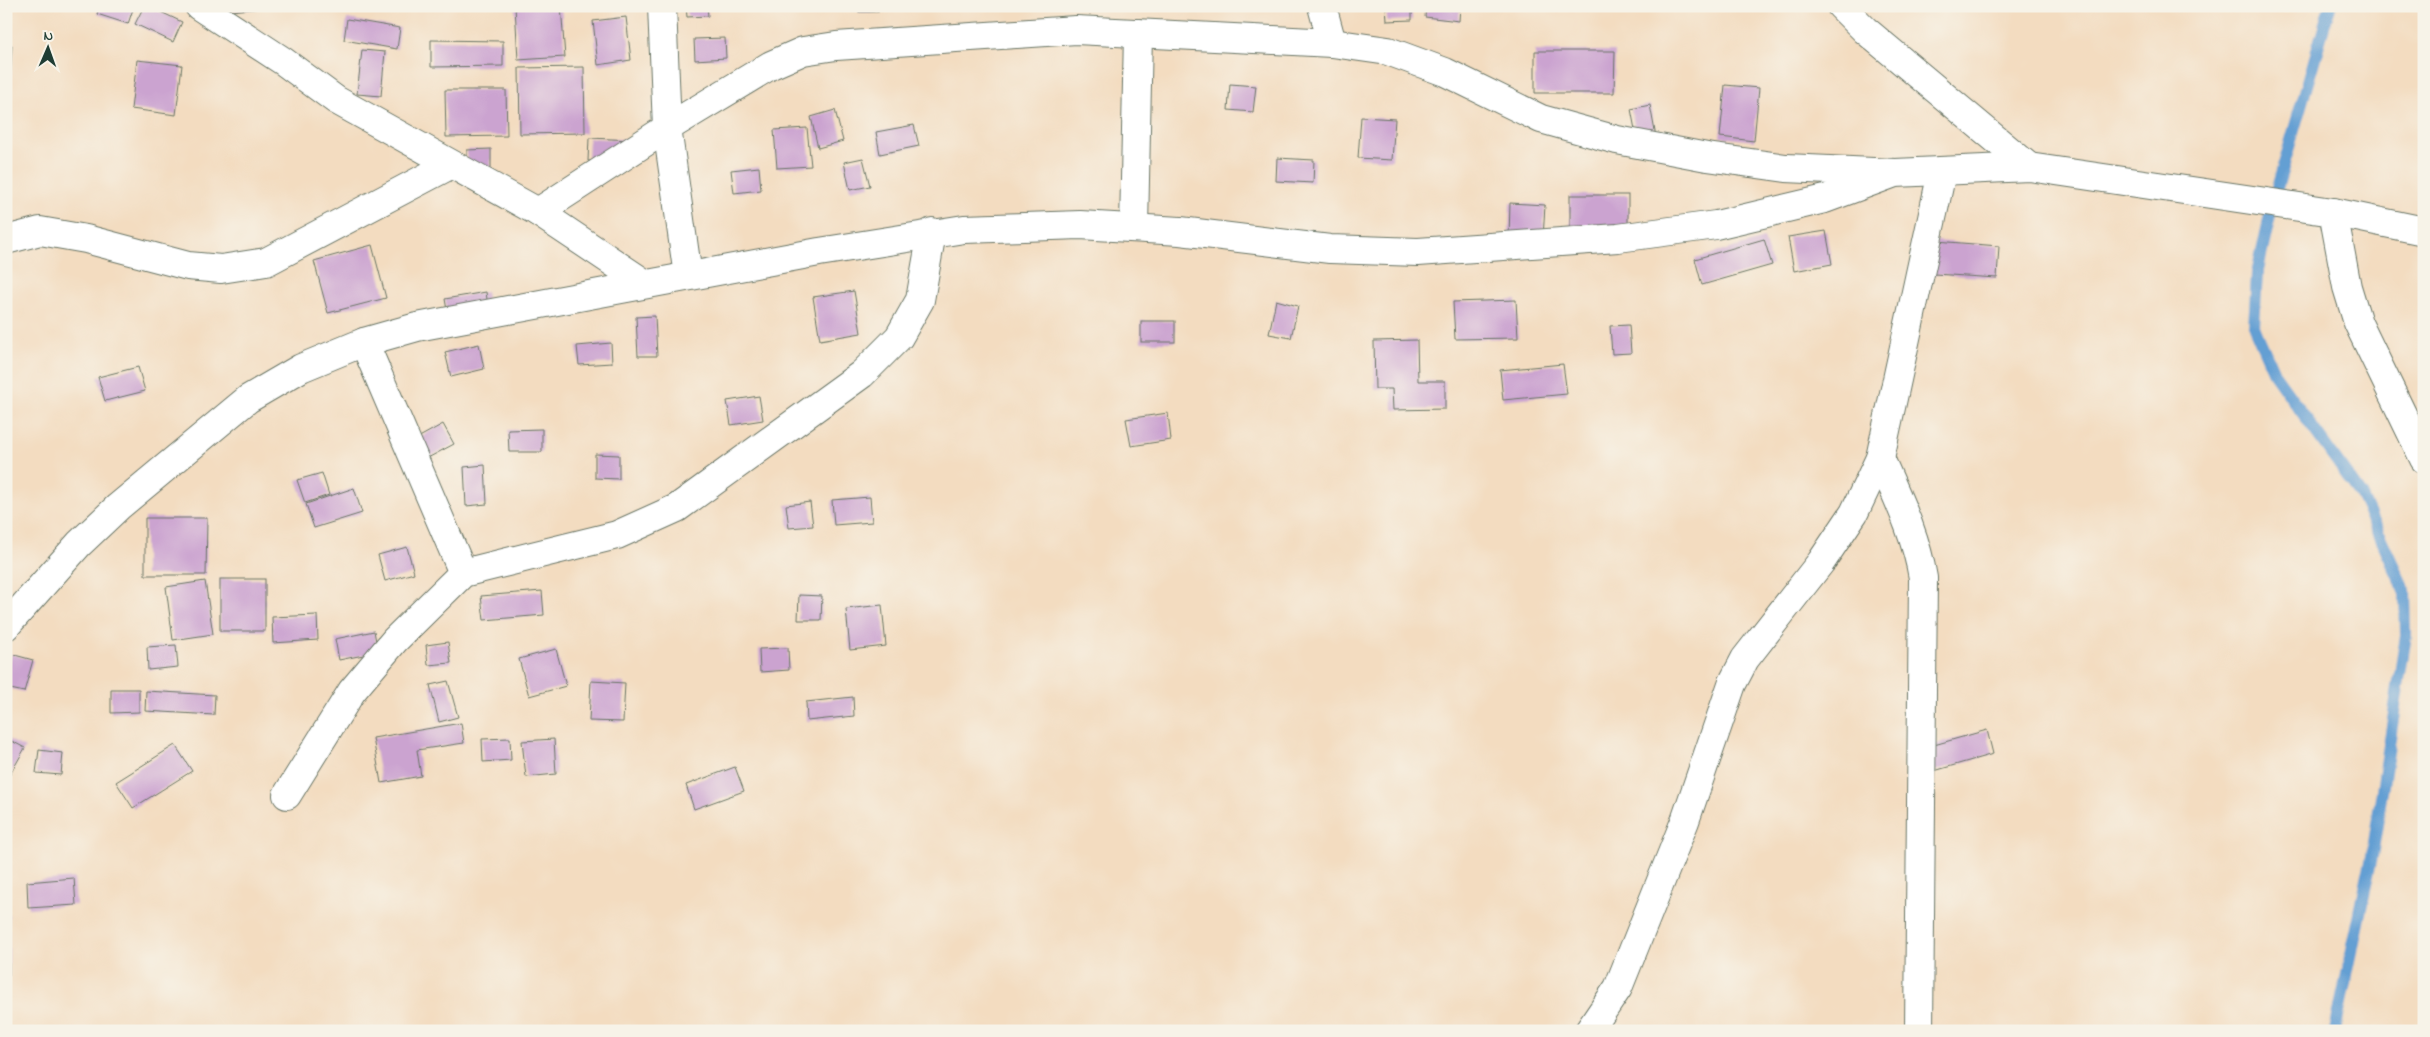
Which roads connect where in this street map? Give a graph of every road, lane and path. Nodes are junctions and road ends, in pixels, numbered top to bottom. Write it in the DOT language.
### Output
graph roads {
  1 [pos="199,6"];
  2 [pos="662,6"];
  3 [pos="1322,6"];
  4 [pos="1841,6"];
  5 [pos="1867,18"];
  6 [pos="1138,32"];
  7 [pos="1332,43"];
  8 [pos="667,128"];
  9 [pos="450,165"];
  10 [pos="2029,167"];
  11 [pos="1942,172"];
  12 [pos="1895,173"];
  13 [pos="538,212"];
  14 [pos="2333,212"];
  15 [pos="1134,228"];
  16 [pos="2424,231"];
  17 [pos="932,232"];
  18 [pos="6,240"];
  19 [pos="688,276"];
  20 [pos="644,283"];
  21 [pos="364,342"];
  22 [pos="1880,458"];
  23 [pos="2424,459"];
  24 [pos="463,573"];
  25 [pos="6,626"];
  26 [pos="287,795"];
  27 [pos="1588,1031"];
  28 [pos="1919,1031"];
  1 -- 9 [label="street"];
  2 -- 8 [label="street"];
  3 -- 7 [label="street"];
  4 -- 5 [label="street"];
  5 -- 10 [label="street"];
  6 -- 7 [label="street"];
  6 -- 8 [label="street"];
  6 -- 15 [label="street"];
  7 -- 12 [label="street"];
  8 -- 13 [label="street"];
  8 -- 19 [label="street"];
  9 -- 13 [label="street"];
  9 -- 18 [label="street"];
  10 -- 11 [label="street"];
  10 -- 14 [label="street"];
  11 -- 12 [label="street"];
  11 -- 22 [label="street"];
  12 -- 15 [label="street"];
  13 -- 20 [label="street"];
  14 -- 16 [label="street"];
  14 -- 23 [label="street"];
  15 -- 17 [label="street"];
  17 -- 19 [label="street"];
  17 -- 24 [label="street"];
  19 -- 20 [label="street"];
  20 -- 21 [label="street"];
  21 -- 24 [label="street"];
  21 -- 25 [label="street"];
  22 -- 27 [label="street"];
  22 -- 28 [label="street"];
  24 -- 26 [label="street"];
}
